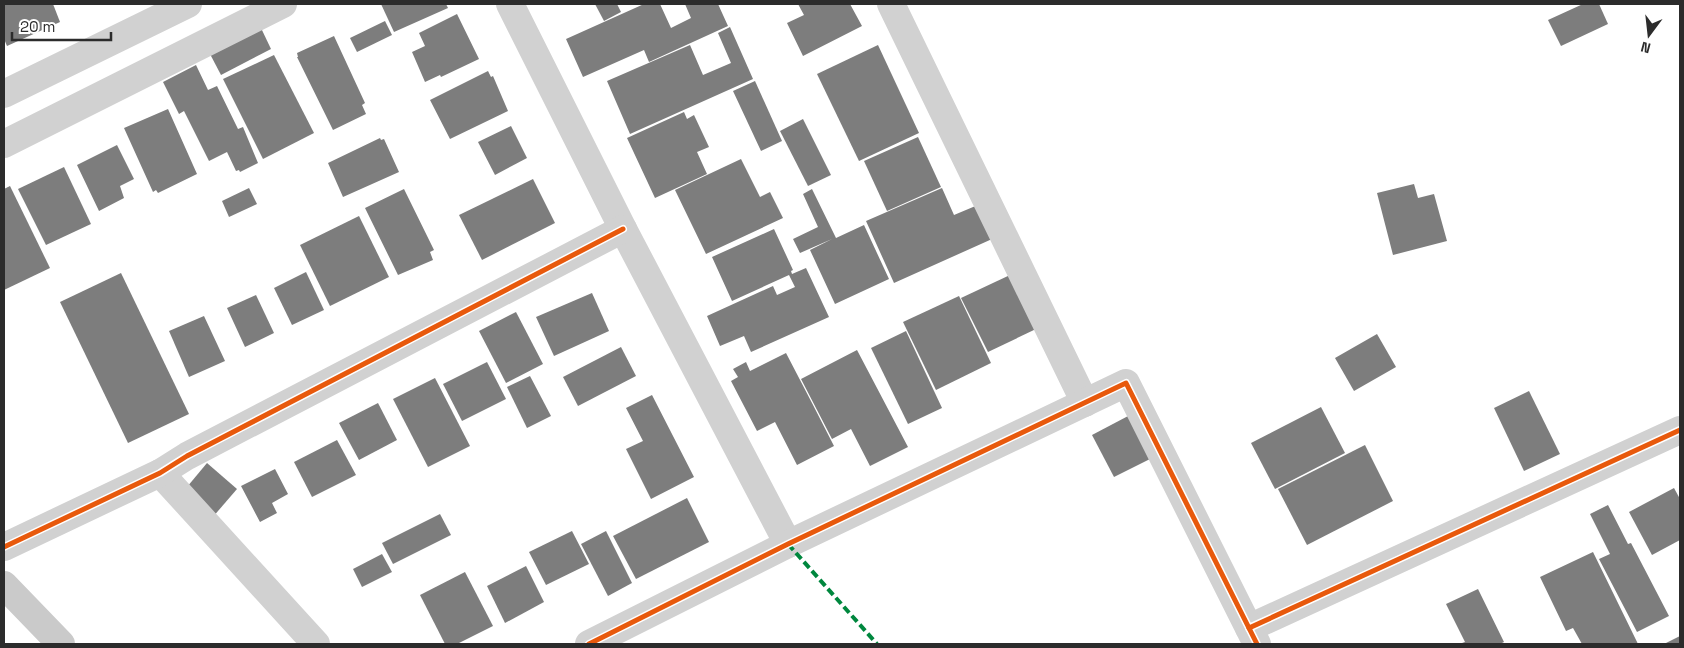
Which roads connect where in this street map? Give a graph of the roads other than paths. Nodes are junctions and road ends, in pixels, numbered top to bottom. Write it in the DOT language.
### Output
graph roads {
  1 [pos="188,4"];
  2 [pos="283,4"];
  3 [pos="510,4"];
  4 [pos="891,4"];
  5 [pos="4,94"];
  6 [pos="4,144"];
  7 [pos="623,230"];
  8 [pos="1085,403"];
  9 [pos="1680,430"];
  10 [pos="160,473"];
  11 [pos="788,544"];
  12 [pos="4,547"];
  13 [pos="4,585"];
  14 [pos="1253,636"];
  15 [pos="61,644"];
  16 [pos="316,644"];
  17 [pos="590,644"];
  1 -- 5 [label="street"];
  2 -- 6 [label="street"];
  3 -- 7 [label="street"];
  4 -- 8 [label="street"];
  7 -- 10 [label="street"];
  7 -- 11 [label="street"];
  8 -- 11 [label="street"];
  8 -- 14 [label="street"];
  9 -- 14 [label="street"];
  10 -- 12 [label="street"];
  10 -- 16 [label="street"];
  11 -- 17 [label="street"];
  13 -- 15 [label="street"];
}
